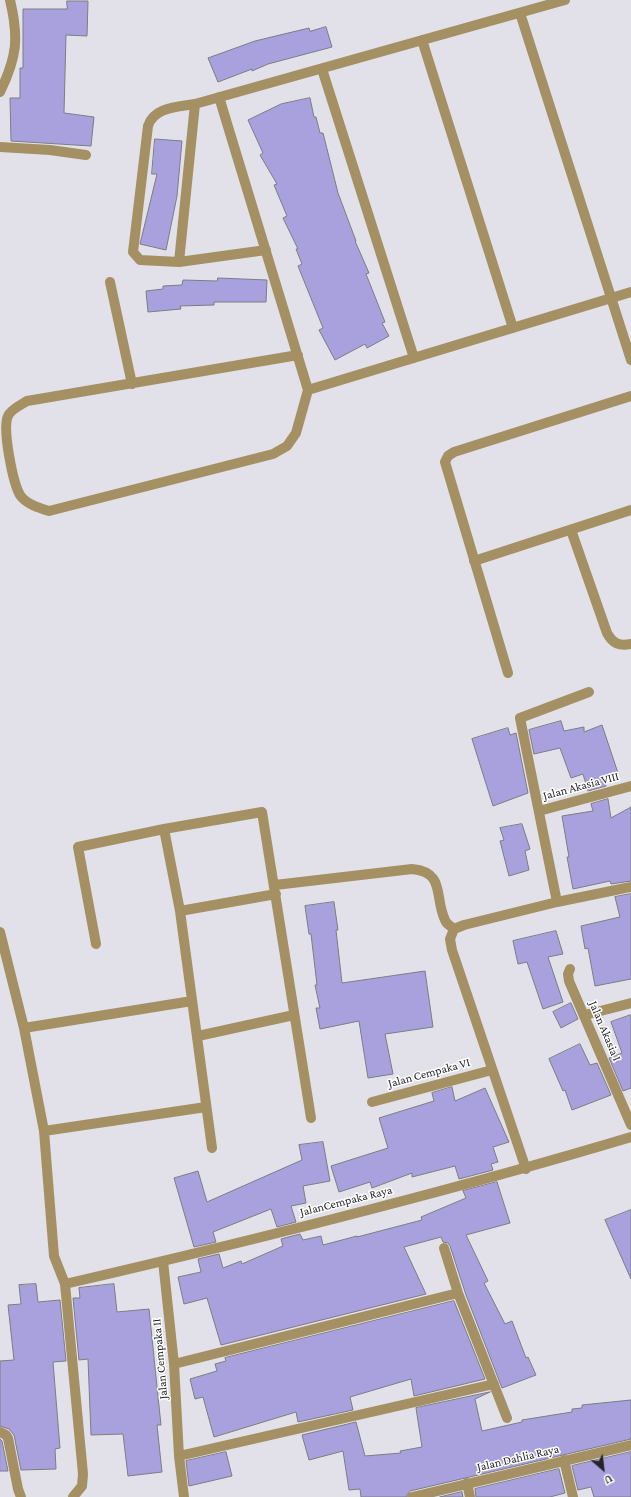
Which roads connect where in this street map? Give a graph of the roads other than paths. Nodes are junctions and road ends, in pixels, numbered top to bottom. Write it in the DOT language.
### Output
graph roads {
  1 [pos="10,0"];
  2 [pos="566,0"];
  3 [pos="520,13"];
  4 [pos="422,40"];
  5 [pos="322,69"];
  6 [pos="0,92"];
  7 [pos="219,97"];
  8 [pos="195,104"];
  9 [pos="0,146"];
  10 [pos="86,156"];
  11 [pos="266,250"];
  12 [pos="179,262"];
  13 [pos="110,282"];
  14 [pos="631,292"];
  15 [pos="611,298"];
  16 [pos="513,328"];
  17 [pos="298,356"];
  18 [pos="414,358"];
  19 [pos="631,360"];
  20 [pos="132,384"];
  21 [pos="308,390"];
  22 [pos="631,396"];
  23 [pos="631,510"];
  24 [pos="571,530"];
  25 [pos="474,561"];
  26 [pos="631,644"];
  27 [pos="508,673"];
  28 [pos="589,692"];
  29 [pos="631,786"];
  30 [pos="539,811"];
  31 [pos="164,829"];
  32 [pos="631,887"];
  33 [pos="276,890"];
  34 [pos="557,902"];
  35 [pos="180,910"];
  36 [pos="454,929"];
  37 [pos="0,932"];
  38 [pos="96,944"];
  39 [pos="570,969"];
  40 [pos="192,1001"];
  41 [pos="631,1002"];
  42 [pos="294,1015"];
  43 [pos="585,1015"];
  44 [pos="24,1028"];
  45 [pos="198,1036"];
  46 [pos="492,1070"];
  47 [pos="372,1102"];
  48 [pos="206,1107"];
  49 [pos="311,1118"];
  50 [pos="631,1125"];
  51 [pos="44,1131"];
  52 [pos="631,1137"];
  53 [pos="212,1148"];
  54 [pos="526,1169"];
  55 [pos="444,1248"];
  56 [pos="163,1261"];
  57 [pos="65,1284"];
  58 [pos="458,1293"];
  59 [pos="174,1364"];
  60 [pos="494,1384"];
  61 [pos="507,1418"];
  62 [pos="0,1432"];
  63 [pos="631,1445"];
  64 [pos="179,1456"];
  65 [pos="564,1460"];
  66 [pos="467,1483"];
  67 [pos="21,1497"];
  68 [pos="73,1497"];
  69 [pos="184,1497"];
  70 [pos="412,1497"];
  71 [pos="470,1497"];
  72 [pos="573,1497"];
  1 -- 6 [label="street"];
  2 -- 3 [label="street"];
  3 -- 4 [label="street"];
  3 -- 15 [label="street"];
  4 -- 5 [label="street"];
  4 -- 16 [label="street"];
  5 -- 7 [label="street"];
  5 -- 18 [label="street"];
  7 -- 8 [label="street"];
  7 -- 11 [label="street"];
  8 -- 12 [label="street"];
  8 -- 12 [label="street"];
  9 -- 10 [label="street"];
  11 -- 12 [label="street"];
  11 -- 17 [label="street"];
  13 -- 20 [label="street"];
  14 -- 15 [label="street"];
  15 -- 16 [label="street"];
  15 -- 19 [label="street"];
  16 -- 18 [label="street"];
  17 -- 20 [label="street"];
  17 -- 21 [label="street"];
  18 -- 21 [label="street"];
  20 -- 21 [label="street"];
  22 -- 25 [label="street"];
  23 -- 24 [label="street"];
  24 -- 25 [label="street"];
  24 -- 26 [label="street"];
  25 -- 27 [label="street"];
  28 -- 30 [label="street"];
  29 -- 30 [label="street, Jalan Akasia VIII"];
  30 -- 34 [label="street"];
  31 -- 33 [label="street"];
  31 -- 35 [label="street"];
  31 -- 38 [label="street"];
  32 -- 34 [label="street"];
  33 -- 35 [label="street"];
  33 -- 36 [label="street"];
  33 -- 42 [label="street"];
  34 -- 36 [label="street"];
  35 -- 40 [label="street"];
  36 -- 46 [label="street"];
  37 -- 44 [label="street"];
  39 -- 43 [label="street, Jalan Akasia I"];
  40 -- 44 [label="street"];
  40 -- 45 [label="street"];
  41 -- 43 [label="street"];
  42 -- 45 [label="street"];
  42 -- 49 [label="street"];
  43 -- 50 [label="street, Jalan Akasia I"];
  44 -- 51 [label="street"];
  45 -- 48 [label="street"];
  46 -- 47 [label="street, Jalan Cempaka VI"];
  46 -- 54 [label="street"];
  48 -- 51 [label="street"];
  48 -- 53 [label="street"];
  51 -- 57 [label="street"];
  52 -- 54 [label="street, JalanCempaka Raya"];
  54 -- 56 [label="street, JalanCempaka Raya"];
  55 -- 58 [label="street"];
  56 -- 57 [label="street, JalanCempaka Raya"];
  56 -- 59 [label="street, Jalan Cempaka II"];
  57 -- 68 [label="street"];
  58 -- 59 [label="street"];
  58 -- 60 [label="street"];
  59 -- 64 [label="street, Jalan Cempaka II"];
  60 -- 61 [label="street"];
  60 -- 64 [label="street"];
  62 -- 67 [label="street"];
  63 -- 65 [label="street, Jalan Dahlia Raya"];
  64 -- 69 [label="street, Jalan Cempaka II"];
  65 -- 66 [label="street, Jalan Dahlia Raya"];
  65 -- 72 [label="street"];
  66 -- 70 [label="street, Jalan Dahlia Raya"];
  66 -- 71 [label="street"];
}
